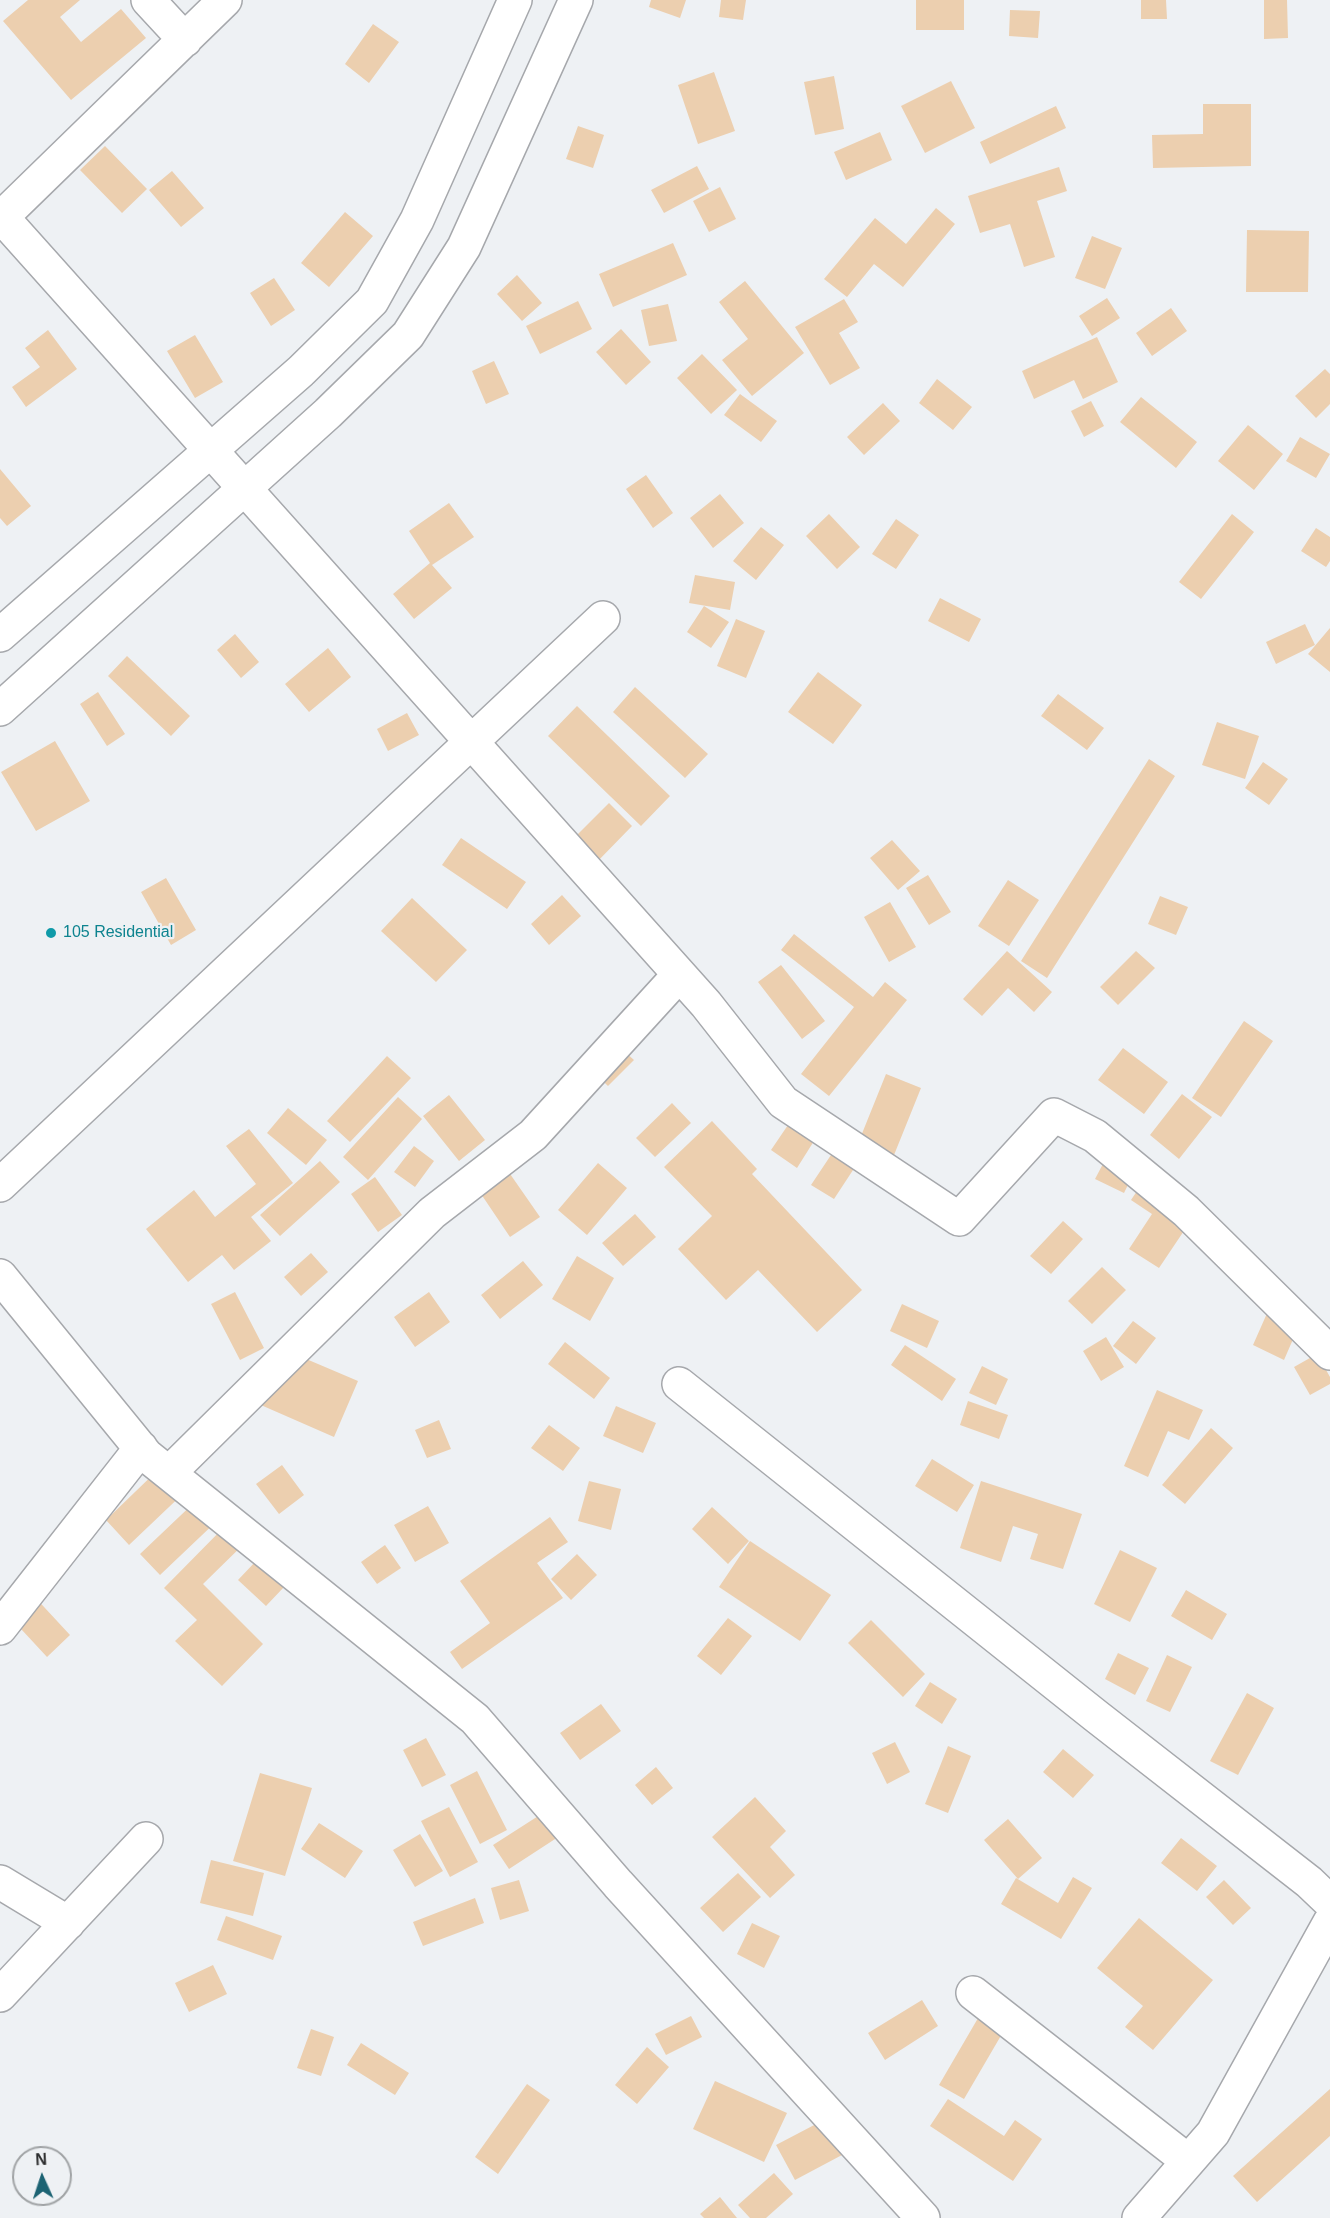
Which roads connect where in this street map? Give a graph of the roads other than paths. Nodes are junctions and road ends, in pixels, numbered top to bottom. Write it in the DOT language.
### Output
graph roads {
  1 [pos="148,0"];
  2 [pos="225,0"];
  3 [pos="515,0"];
  4 [pos="576,0"];
  5 [pos="185,40"];
  6 [pos="1,217"];
  7 [pos="210,450"];
  8 [pos="244,488"];
  9 [pos="603,618"];
  10 [pos="0,635"];
  11 [pos="0,709"];
  12 [pos="471,741"];
  13 [pos="679,975"];
  14 [pos="0,1185"];
  15 [pos="0,1276"];
  16 [pos="1330,1353"];
  17 [pos="679,1384"];
  18 [pos="141,1448"];
  19 [pos="169,1473"];
  20 [pos="0,1628"];
  21 [pos="146,1839"];
  22 [pos="0,1882"];
  23 [pos="1330,1902"];
  24 [pos="1330,1922"];
  25 [pos="68,1923"];
  26 [pos="973,1993"];
  27 [pos="0,1995"];
  28 [pos="1188,2161"];
  29 [pos="923,2218"];
  30 [pos="1139,2218"];
  1 -- 5 [label="street"];
  2 -- 5 [label="street"];
  3 -- 7 [label="street"];
  4 -- 8 [label="street"];
  5 -- 6 [label="street"];
  6 -- 7 [label="street"];
  7 -- 8 [label="street"];
  7 -- 10 [label="street"];
  8 -- 11 [label="street"];
  8 -- 12 [label="street"];
  9 -- 12 [label="street"];
  12 -- 13 [label="street"];
  12 -- 14 [label="street"];
  13 -- 16 [label="street"];
  13 -- 19 [label="street"];
  15 -- 18 [label="street"];
  17 -- 23 [label="street"];
  18 -- 19 [label="street"];
  18 -- 20 [label="street"];
  19 -- 29 [label="street"];
  21 -- 25 [label="street"];
  22 -- 25 [label="street"];
  24 -- 28 [label="street"];
  25 -- 27 [label="street"];
  26 -- 28 [label="street"];
  28 -- 30 [label="street"];
}
